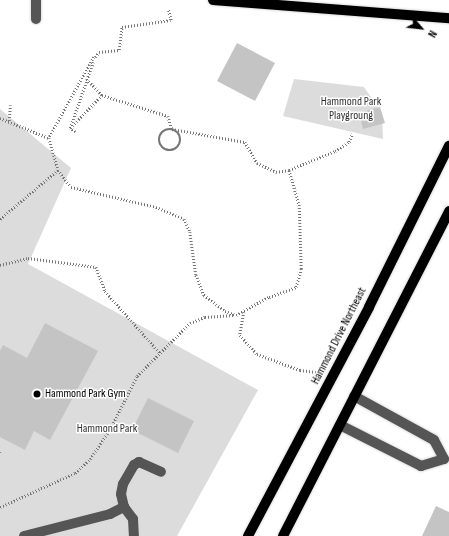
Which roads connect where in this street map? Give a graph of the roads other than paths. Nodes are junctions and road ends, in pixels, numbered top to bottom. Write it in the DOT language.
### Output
graph roads {
  1 [pos="36,0"];
  2 [pos="213,0"];
  3 [pos="449,18"];
  4 [pos="36,19"];
  5 [pos="449,146"];
  6 [pos="449,211"];
  7 [pos="354,396"];
  8 [pos="340,425"];
  9 [pos="161,472"];
  10 [pos="124,507"];
  11 [pos="24,536"];
  12 [pos="134,536"];
  13 [pos="248,536"];
  14 [pos="283,536"];
  1 -- 4 [label="lane"];
  2 -- 3 [label="main road"];
  5 -- 13 [label="main road, Hammond Drive Northeast"];
  6 -- 7 [label="main road"];
  7 -- 8 [label="main road"];
  7 -- 8 [label="lane"];
  8 -- 14 [label="main road"];
  9 -- 10 [label="lane"];
  10 -- 11 [label="lane"];
  10 -- 12 [label="lane"];
}
